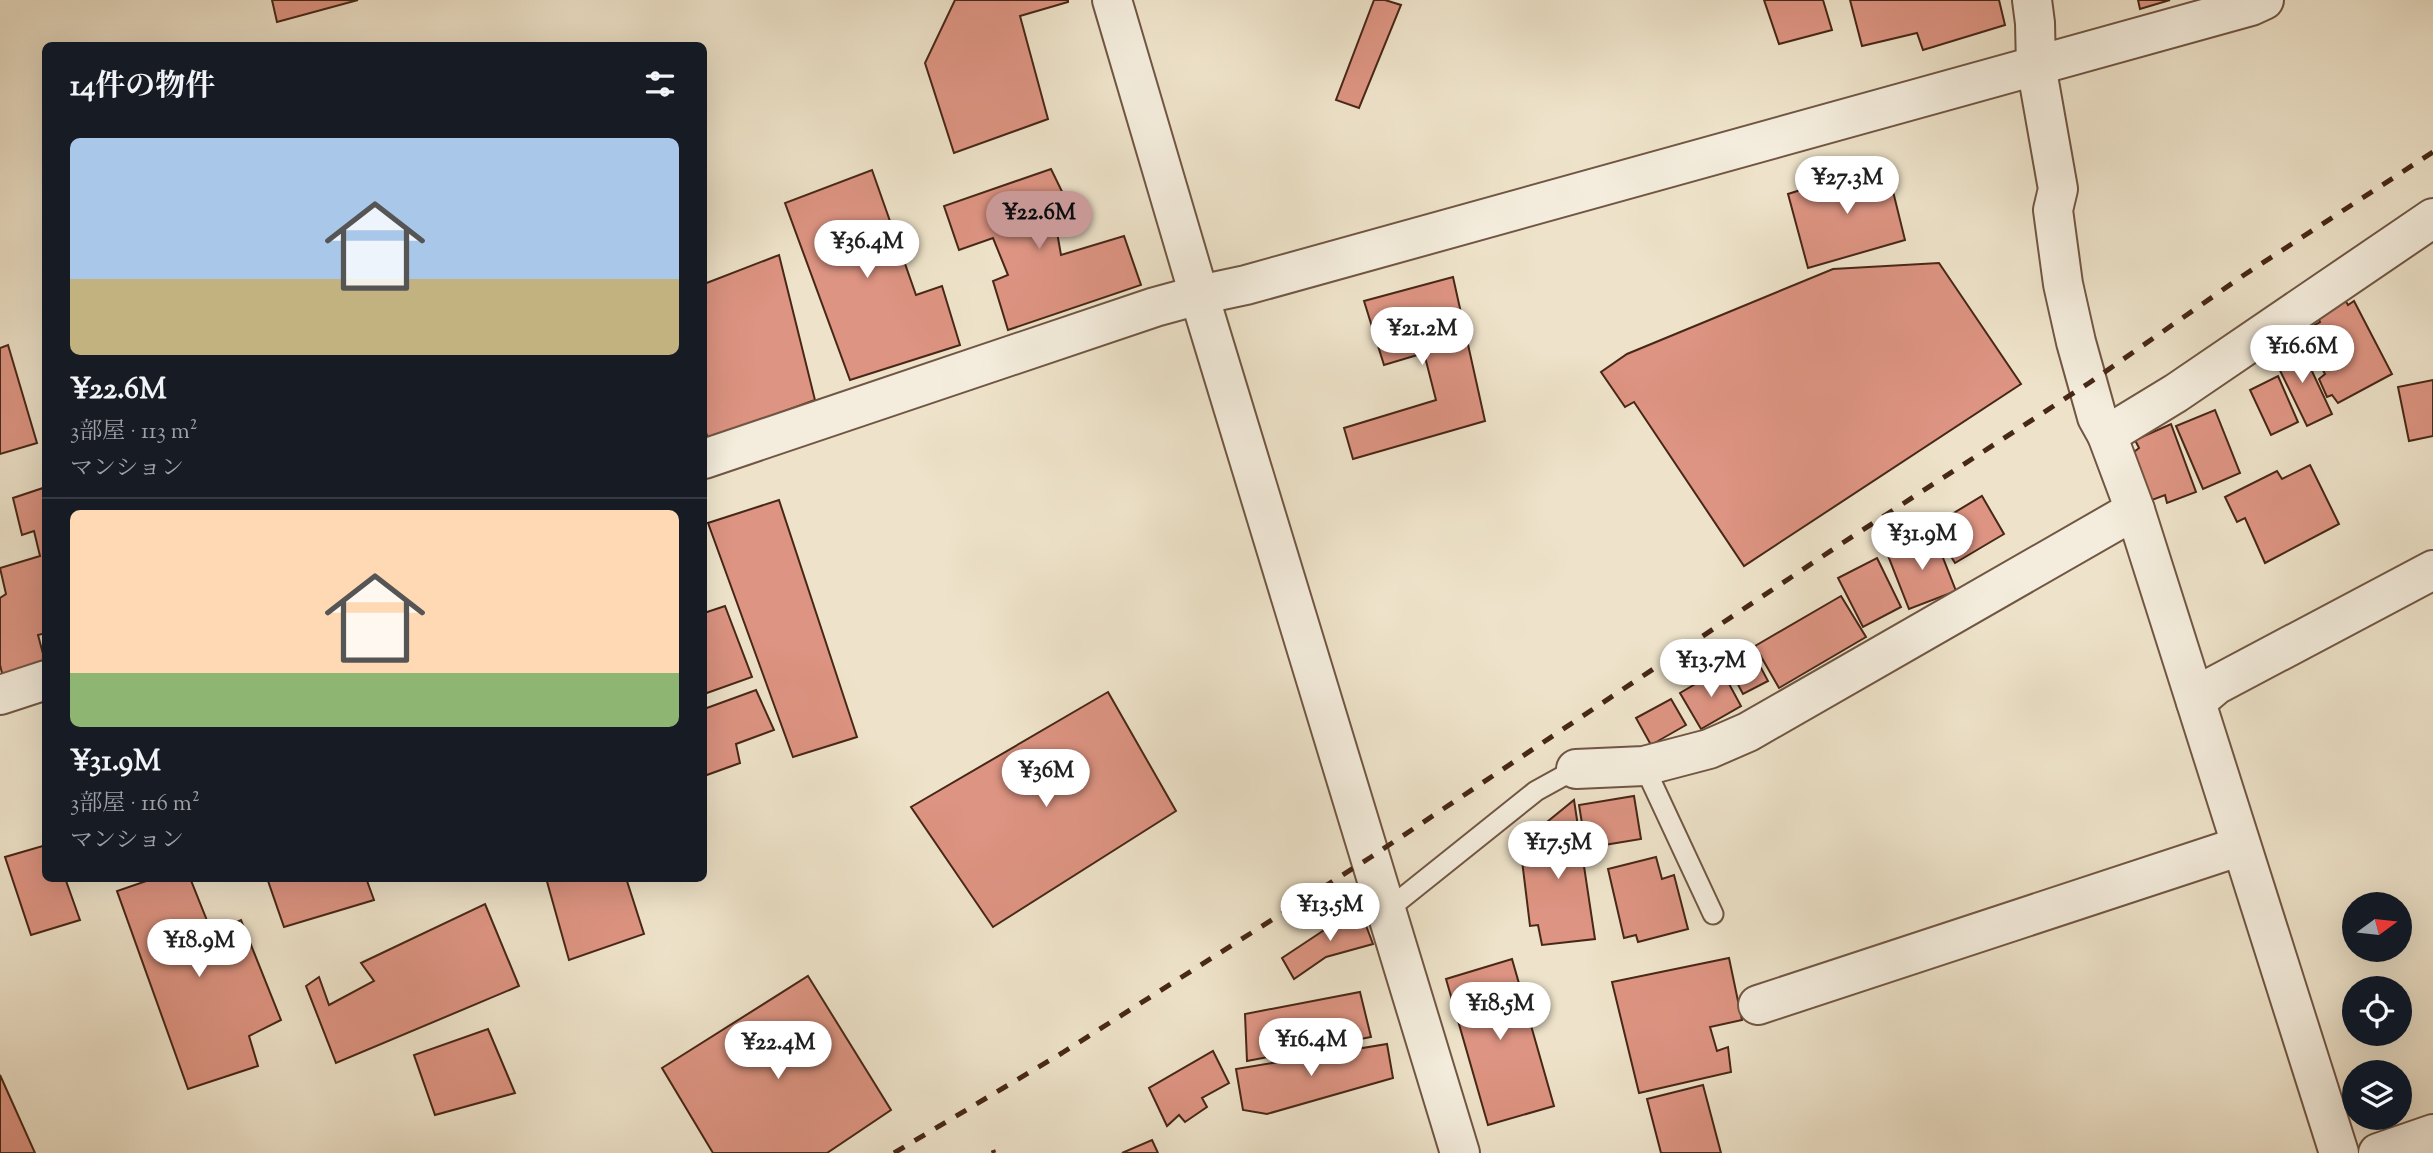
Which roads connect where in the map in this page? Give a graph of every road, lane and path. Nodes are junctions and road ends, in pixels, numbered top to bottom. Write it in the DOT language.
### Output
graph roads {
  1 [pos="1112,0"];
  2 [pos="2032,0"];
  3 [pos="2264,0"];
  4 [pos="2036,65"];
  5 [pos="2433,218"];
  6 [pos="1199,295"];
  7 [pos="2107,435"];
  8 [pos="707,458"];
  9 [pos="2135,510"];
  10 [pos="2433,570"];
  11 [pos="42,681"];
  12 [pos="0,695"];
  13 [pos="2196,702"];
  14 [pos="1644,766"];
  15 [pos="1576,769"];
  16 [pos="2241,846"];
  17 [pos="1386,911"];
  18 [pos="1713,914"];
  19 [pos="1758,1005"];
  20 [pos="2433,1134"];
  21 [pos="1460,1153"];
  22 [pos="2339,1153"];
  23 [pos="2378,1153"];
  1 -- 6 [label="street"];
  2 -- 4 [label="street"];
  3 -- 4 [label="street"];
  4 -- 6 [label="street"];
  4 -- 7 [label="street"];
  5 -- 7 [label="street"];
  6 -- 8 [label="street"];
  6 -- 17 [label="street"];
  7 -- 9 [label="street"];
  9 -- 13 [label="street"];
  9 -- 14 [label="street"];
  10 -- 13 [label="street"];
  11 -- 12 [label="street"];
  13 -- 16 [label="street"];
  14 -- 15 [label="street"];
  14 -- 18 [label="lane"];
  15 -- 17 [label="lane"];
  16 -- 19 [label="street"];
  16 -- 22 [label="street"];
  17 -- 21 [label="street"];
  20 -- 23 [label="street"];
}
